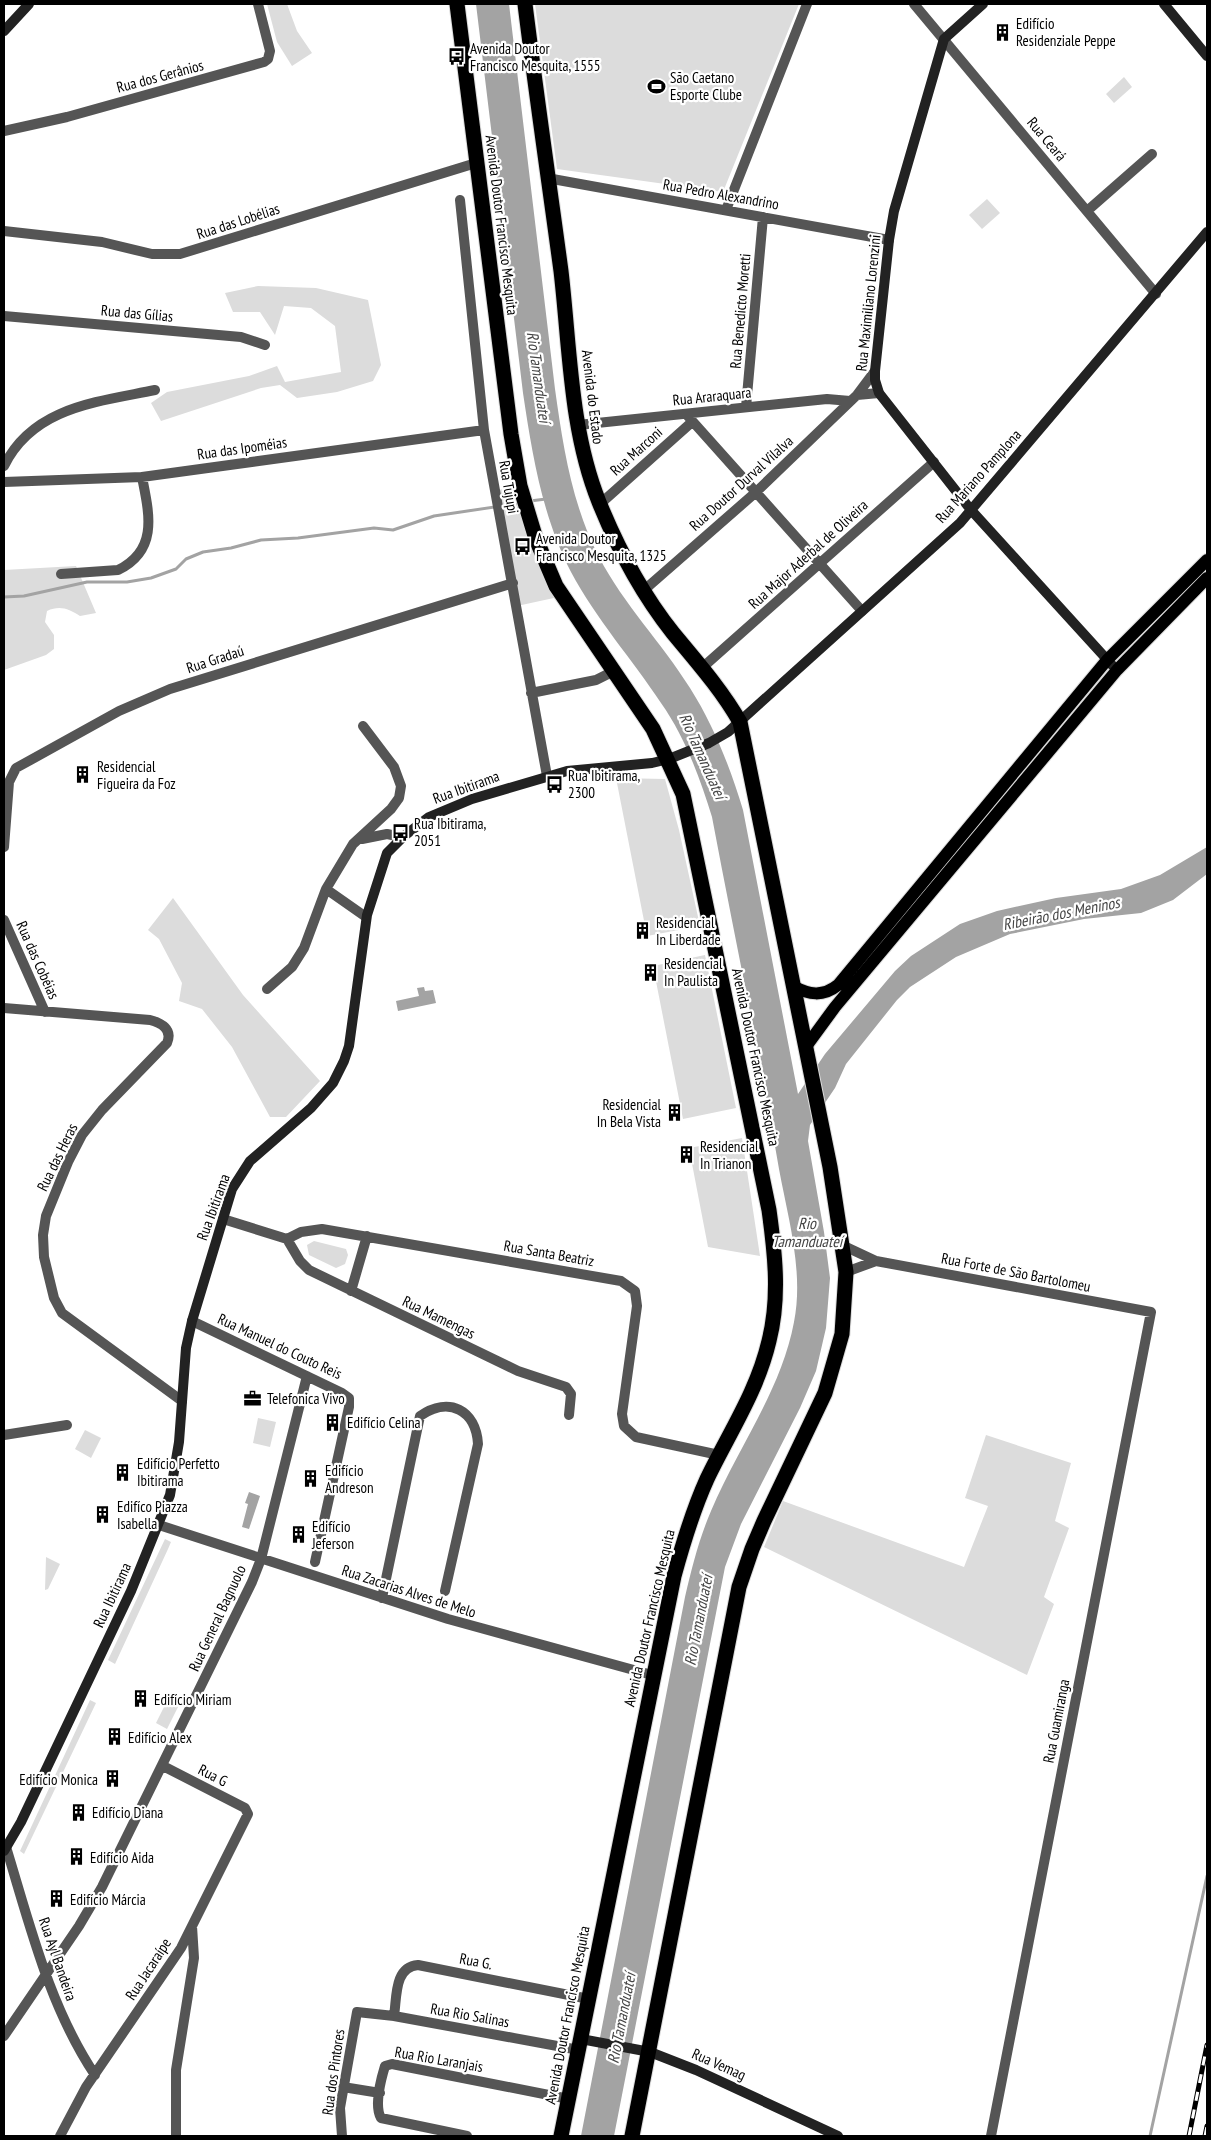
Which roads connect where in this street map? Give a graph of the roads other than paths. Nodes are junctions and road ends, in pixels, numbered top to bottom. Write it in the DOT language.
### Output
graph roads {
  1 [pos="29,4"];
  2 [pos="258,4"];
  3 [pos="457,4"];
  4 [pos="525,4"];
  5 [pos="807,4"];
  6 [pos="914,4"];
  7 [pos="982,4"];
  8 [pos="1164,4"];
  9 [pos="4,31"];
  10 [pos="944,39"];
  11 [pos="1207,56"];
  12 [pos="4,131"];
  13 [pos="1152,154"];
  14 [pos="476,163"];
  15 [pos="547,178"];
  16 [pos="460,200"];
  17 [pos="726,210"];
  18 [pos="1087,211"];
  19 [pos="763,217"];
  20 [pos="4,231"];
  21 [pos="1207,232"];
  22 [pos="889,240"];
  23 [pos="1156,294"];
  24 [pos="4,316"];
  25 [pos="265,345"];
  26 [pos="875,370"];
  27 [pos="155,390"];
  28 [pos="880,393"];
  29 [pos="854,398"];
  30 [pos="746,407"];
  31 [pos="689,418"];
  32 [pos="578,425"];
  33 [pos="484,430"];
  34 [pos="934,462"];
  35 [pos="4,466"];
  36 [pos="142,477"];
  37 [pos="4,482"];
  38 [pos="755,493"];
  39 [pos="600,504"];
  40 [pos="971,510"];
  41 [pos="1207,560"];
  42 [pos="819,564"];
  43 [pos="62,574"];
  44 [pos="1207,578"];
  45 [pos="513,583"];
  46 [pos="643,591"];
  47 [pos="862,611"];
  48 [pos="1107,660"];
  49 [pos="703,667"];
  50 [pos="1116,670"];
  51 [pos="614,671"];
  52 [pos="531,693"];
  53 [pos="740,722"];
  54 [pos="363,726"];
  55 [pos="674,758"];
  56 [pos="547,776"];
  57 [pos="402,837"];
  58 [pos="353,844"];
  59 [pos="4,847"];
  60 [pos="326,889"];
  61 [pos="366,917"];
  62 [pos="4,920"];
  63 [pos="793,986"];
  64 [pos="267,989"];
  65 [pos="4,1008"];
  66 [pos="45,1012"];
  67 [pos="805,1048"];
  68 [pos="223,1219"];
  69 [pos="367,1236"];
  70 [pos="287,1239"];
  71 [pos="844,1246"];
  72 [pos="876,1260"];
  73 [pos="846,1272"];
  74 [pos="351,1292"];
  75 [pos="1151,1312"];
  76 [pos="192,1321"];
  77 [pos="307,1376"];
  78 [pos="182,1401"];
  79 [pos="569,1415"];
  80 [pos="68,1425"];
  81 [pos="4,1435"];
  82 [pos="719,1455"];
  83 [pos="159,1525"];
  84 [pos="261,1559"];
  85 [pos="315,1562"];
  86 [pos="444,1591"];
  87 [pos="382,1598"];
  88 [pos="652,1675"];
  89 [pos="163,1766"];
  90 [pos="248,1812"];
  91 [pos="5,1845"];
  92 [pos="192,1926"];
  93 [pos="45,1975"];
  94 [pos="589,1999"];
  95 [pos="356,2013"];
  96 [pos="394,2016"];
  97 [pos="4,2036"];
  98 [pos="584,2043"];
  99 [pos="642,2050"];
  100 [pos="95,2075"];
  101 [pos="343,2088"];
  102 [pos="380,2093"];
  103 [pos="568,2099"];
  104 [pos="60,2136"];
  105 [pos="176,2136"];
  106 [pos="342,2136"];
  107 [pos="467,2136"];
  108 [pos="561,2136"];
  109 [pos="632,2136"];
  110 [pos="838,2136"];
  111 [pos="991,2136"];
  1 -- 9 [label="main road"];
  2 -- 12 [label="street, Rua dos Gerânios"];
  3 -- 14 [label="highway, Avenida Doutor Francisco Mesquita"];
  4 -- 15 [label="highway, Avenida do Estado"];
  5 -- 17 [label="street"];
  6 -- 10 [label="street, Rua Ceará"];
  7 -- 10 [label="main road"];
  8 -- 11 [label="main road"];
  10 -- 18 [label="street, Rua Ceará"];
  10 -- 22 [label="main road, Rua Maximiliano Lorenzini"];
  13 -- 18 [label="street"];
  14 -- 20 [label="street, Rua das Lobélias"];
  14 -- 51 [label="highway, Avenida Doutor Francisco Mesquita"];
  15 -- 17 [label="street, Rua Pedro Alexandrino"];
  15 -- 32 [label="highway, Avenida do Estado"];
  16 -- 33 [label="street, Rua Tujupi"];
  17 -- 19 [label="street, Rua Pedro Alexandrino"];
  18 -- 23 [label="street, Rua Ceará"];
  19 -- 22 [label="street, Rua Pedro Alexandrino"];
  19 -- 30 [label="street, Rua Benedicto Moretti"];
  21 -- 23 [label="main road, Rua Mariano Pamplona"];
  22 -- 26 [label="main road, Rua Maximiliano Lorenzini"];
  23 -- 40 [label="main road, Rua Mariano Pamplona"];
  24 -- 25 [label="street, Rua das Gílias"];
  26 -- 28 [label="main road, Rua Maximiliano Lorenzini"];
  26 -- 29 [label="street, Rua Doutor Durval Vilalva"];
  27 -- 35 [label="street"];
  28 -- 29 [label="street"];
  28 -- 34 [label="main road, Rua Maximiliano Lorenzini"];
  29 -- 30 [label="street, Rua Araraquara"];
  29 -- 38 [label="street, Rua Doutor Durval Vilalva"];
  30 -- 31 [label="street, Rua Araraquara"];
  31 -- 32 [label="street, Rua Araraquara"];
  31 -- 38 [label="street"];
  31 -- 39 [label="street, Rua Marconi"];
  32 -- 39 [label="highway, Avenida do Estado"];
  33 -- 36 [label="street, Rua das Ipoméias"];
  33 -- 45 [label="street, Rua Tujupi"];
  34 -- 40 [label="main road, Rua Maximiliano Lorenzini"];
  34 -- 42 [label="street, Rua Major Aderbal de Oliveira"];
  36 -- 37 [label="street, Rua das Ipoméias"];
  36 -- 43 [label="street"];
  38 -- 42 [label="street"];
  38 -- 46 [label="street, Rua Doutor Durval Vilalva"];
  39 -- 46 [label="highway, Avenida do Estado"];
  40 -- 47 [label="main road, Rua Mariano Pamplona"];
  40 -- 48 [label="main road, Rua Maximiliano Lorenzini"];
  41 -- 48 [label="main road"];
  42 -- 47 [label="street"];
  42 -- 49 [label="street, Rua Major Aderbal de Oliveira"];
  44 -- 50 [label="main road"];
  45 -- 52 [label="street, Rua Tujupi"];
  45 -- 59 [label="street, Rua Gradaú"];
  46 -- 49 [label="highway, Avenida do Estado"];
  47 -- 53 [label="main road, Rua Mariano Pamplona"];
  48 -- 50 [label="main road, Rua Maximiliano Lorenzini"];
  48 -- 63 [label="main road"];
  49 -- 53 [label="highway, Avenida do Estado"];
  50 -- 67 [label="main road"];
  51 -- 52 [label="street"];
  51 -- 55 [label="highway, Avenida Doutor Francisco Mesquita"];
  52 -- 56 [label="street, Rua Tujupi"];
  53 -- 55 [label="main road, Rua Mariano Pamplona"];
  53 -- 63 [label="highway"];
  54 -- 58 [label="street"];
  55 -- 56 [label="main road, Rua Ibitirama"];
  55 -- 82 [label="highway, Avenida Doutor Francisco Mesquita"];
  56 -- 57 [label="main road, Rua Ibitirama"];
  57 -- 58 [label="street"];
  57 -- 61 [label="main road, Rua Ibitirama"];
  58 -- 60 [label="street"];
  60 -- 61 [label="street"];
  60 -- 64 [label="street"];
  61 -- 68 [label="main road, Rua Ibitirama"];
  62 -- 66 [label="street, Rua das Cobéias"];
  63 -- 67 [label="highway"];
  65 -- 66 [label="street, Rua das Heras"];
  66 -- 78 [label="street, Rua das Heras"];
  67 -- 71 [label="highway"];
  68 -- 70 [label="street"];
  68 -- 76 [label="main road, Rua Ibitirama"];
  69 -- 70 [label="street, Rua Santa Beatriz"];
  69 -- 74 [label="street"];
  69 -- 82 [label="street, Rua Santa Beatriz"];
  70 -- 74 [label="street, Rua Mamengas"];
  71 -- 72 [label="street, Rua Forte de São Bartolomeu"];
  71 -- 73 [label="highway"];
  72 -- 73 [label="street"];
  72 -- 75 [label="street, Rua Forte de São Bartolomeu"];
  73 -- 99 [label="highway"];
  74 -- 79 [label="street, Rua Mamengas"];
  75 -- 111 [label="street, Rua Guamiranga"];
  76 -- 77 [label="street, Rua Manuel do Couto Reis"];
  76 -- 78 [label="main road, Rua Ibitirama"];
  77 -- 84 [label="street, Rua General Bagnuolo"];
  77 -- 85 [label="street, Rua Manuel do Couto Reis"];
  78 -- 83 [label="main road, Rua Ibitirama"];
  80 -- 81 [label="street"];
  82 -- 88 [label="highway, Avenida Doutor Francisco Mesquita"];
  83 -- 84 [label="street, Rua Zacarias Alves de Melo"];
  83 -- 91 [label="main road, Rua Ibitirama"];
  84 -- 87 [label="street, Rua Zacarias Alves de Melo"];
  84 -- 89 [label="street, Rua General Bagnuolo"];
  86 -- 87 [label="street"];
  87 -- 88 [label="street, Rua Zacarias Alves de Melo"];
  88 -- 94 [label="highway, Avenida Doutor Francisco Mesquita"];
  89 -- 90 [label="street, Rua G"];
  89 -- 93 [label="street, Rua General Bagnuolo"];
  90 -- 92 [label="street, Rua Jacaraípe"];
  91 -- 93 [label="street, Rua Ayl Bandeira"];
  92 -- 100 [label="street, Rua Jacaraípe"];
  92 -- 105 [label="street"];
  93 -- 97 [label="street, Rua General Bagnuolo"];
  93 -- 100 [label="street, Rua Ayl Bandeira"];
  94 -- 96 [label="street, Rua G."];
  94 -- 98 [label="highway, Avenida Doutor Francisco Mesquita"];
  95 -- 96 [label="street, Rua Rio Salinas"];
  95 -- 101 [label="street, Rua dos Pintores"];
  96 -- 98 [label="street, Rua Rio Salinas"];
  98 -- 99 [label="main road, Rua Vemag"];
  98 -- 103 [label="highway, Avenida Doutor Francisco Mesquita"];
  99 -- 109 [label="highway"];
  99 -- 110 [label="main road, Rua Vemag"];
  100 -- 104 [label="street, Rua Jacaraípe"];
  101 -- 102 [label="street"];
  101 -- 106 [label="street, Rua dos Pintores"];
  102 -- 103 [label="street, Rua Rio Laranjais"];
  102 -- 107 [label="street, Rua Rio Laranjais"];
  103 -- 108 [label="highway, Avenida Doutor Francisco Mesquita"];
}
